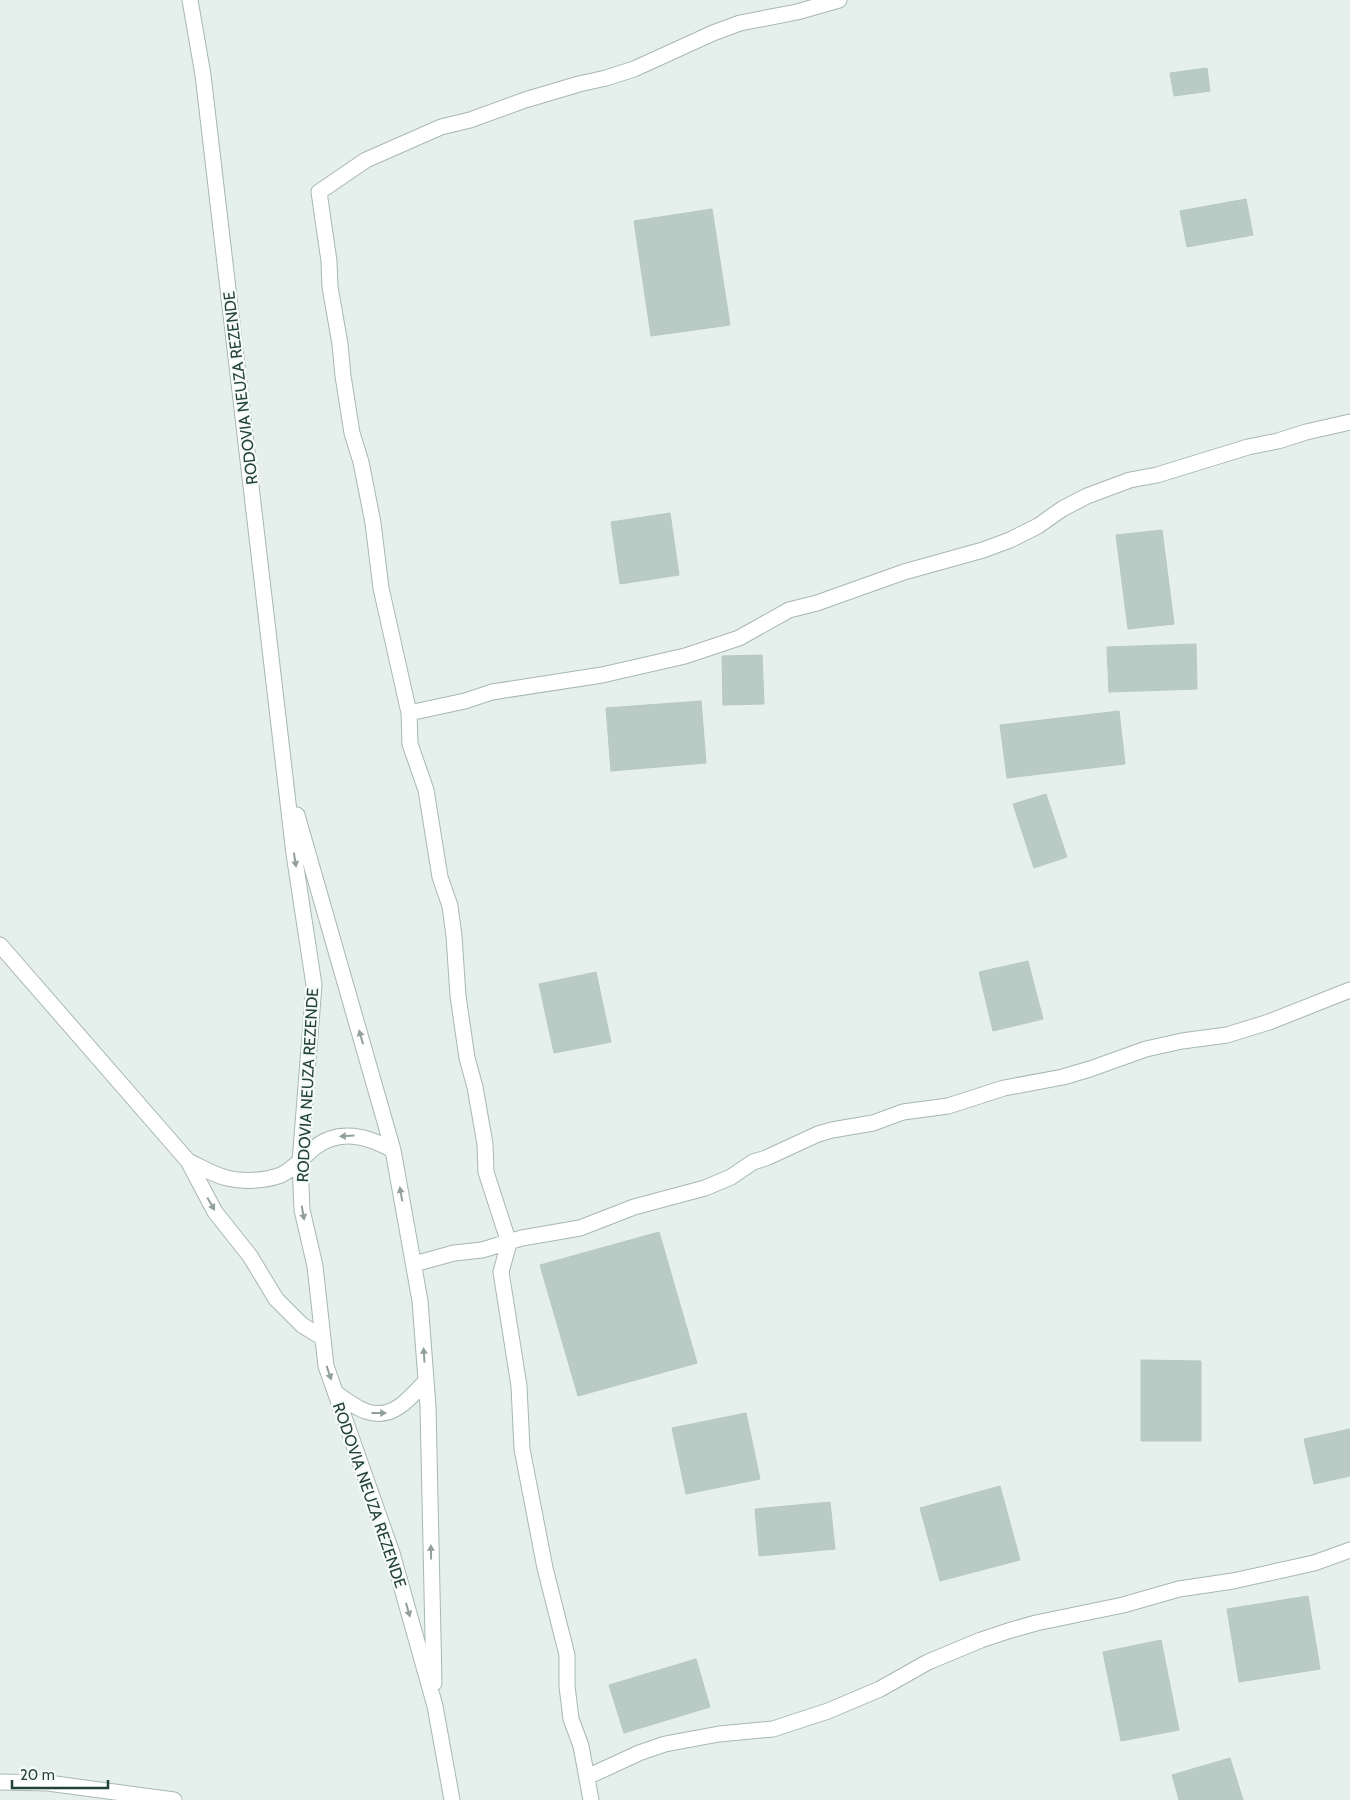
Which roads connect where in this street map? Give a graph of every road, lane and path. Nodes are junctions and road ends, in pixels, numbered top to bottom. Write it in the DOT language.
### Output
graph roads {
  1 [pos="190,0"];
  2 [pos="839,0"];
  3 [pos="1350,422"];
  4 [pos="409,713"];
  5 [pos="286,777"];
  6 [pos="0,945"];
  7 [pos="1350,990"];
  8 [pos="393,1150"];
  9 [pos="188,1161"];
  10 [pos="300,1162"];
  11 [pos="509,1243"];
  12 [pos="414,1264"];
  13 [pos="323,1338"];
  14 [pos="426,1381"];
  15 [pos="336,1393"];
  16 [pos="1350,1550"];
  17 [pos="434,1706"];
  18 [pos="587,1777"];
  19 [pos="0,1782"];
  20 [pos="174,1800"];
  21 [pos="452,1800"];
  22 [pos="591,1800"];
  1 -- 5 [label="street, RODOVIA NEUZA REZENDE"];
  2 -- 4 [label="street"];
  3 -- 4 [label="street"];
  4 -- 11 [label="street"];
  8 -- 5 [label="street, RODOVIA NEUZA REZENDE, one-way"];
  5 -- 10 [label="street, RODOVIA NEUZA REZENDE, one-way"];
  6 -- 9 [label="street"];
  7 -- 11 [label="street"];
  8 -- 10 [label="street, one-way"];
  12 -- 8 [label="street, RODOVIA NEUZA REZENDE, one-way"];
  9 -- 10 [label="street"];
  9 -- 13 [label="street, one-way"];
  10 -- 13 [label="street, RODOVIA NEUZA REZENDE, one-way"];
  11 -- 12 [label="street"];
  11 -- 18 [label="street"];
  14 -- 12 [label="street, RODOVIA NEUZA REZENDE, one-way"];
  13 -- 15 [label="street, RODOVIA NEUZA REZENDE, one-way"];
  15 -- 14 [label="street, one-way"];
  17 -- 14 [label="street, RODOVIA NEUZA REZENDE, one-way"];
  15 -- 17 [label="street, RODOVIA NEUZA REZENDE, one-way"];
  16 -- 18 [label="street"];
  17 -- 21 [label="street, RODOVIA NEUZA REZENDE"];
  18 -- 22 [label="street"];
  19 -- 20 [label="street"];
}
